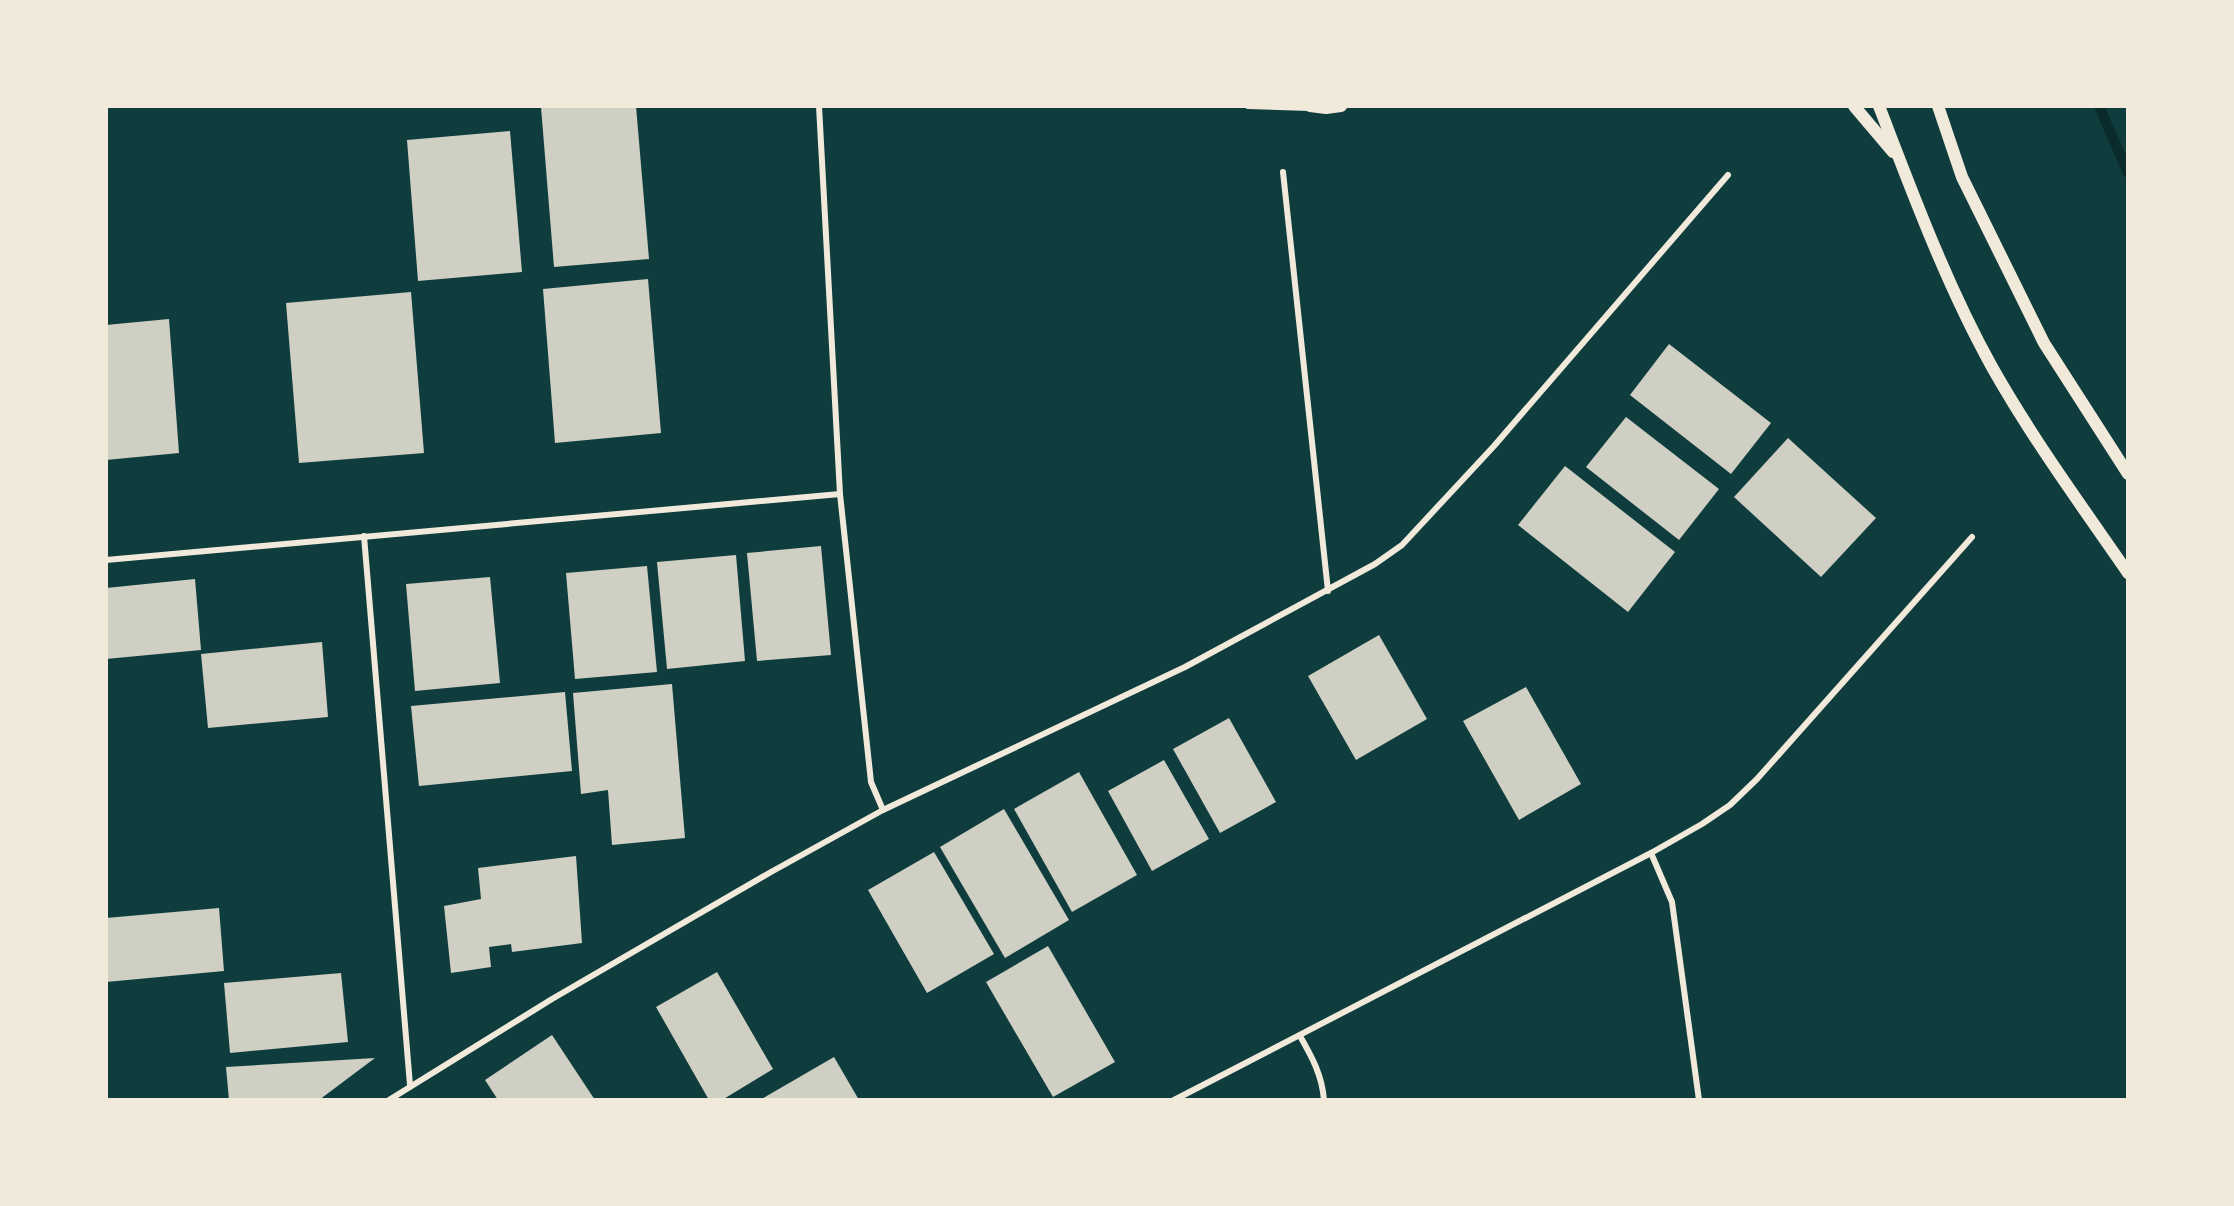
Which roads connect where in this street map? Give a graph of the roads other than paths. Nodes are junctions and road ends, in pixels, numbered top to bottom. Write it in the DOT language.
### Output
graph roads {
  1 [pos="819,106"];
  2 [pos="1248,106"];
  3 [pos="1310,106"];
  4 [pos="1341,106"];
  5 [pos="1854,106"];
  6 [pos="1879,106"];
  7 [pos="1938,106"];
  8 [pos="1326,108"];
  9 [pos="1900,160"];
  10 [pos="1283,172"];
  11 [pos="1728,175"];
  12 [pos="2127,474"];
  13 [pos="840,494"];
  14 [pos="364,536"];
  15 [pos="1972,537"];
  16 [pos="106,560"];
  17 [pos="2127,573"];
  18 [pos="1328,591"];
  19 [pos="883,810"];
  20 [pos="1651,853"];
  21 [pos="1300,1036"];
  22 [pos="410,1085"];
  23 [pos="389,1100"];
  24 [pos="1174,1100"];
  25 [pos="1324,1100"];
  26 [pos="1699,1100"];
  1 -- 13 [label="street"];
  2 -- 8 [label="street"];
  3 -- 8 [label="main road"];
  4 -- 8 [label="main road"];
  5 -- 9 [label="main road"];
  6 -- 9 [label="main road"];
  7 -- 12 [label="main road"];
  9 -- 17 [label="main road"];
  10 -- 18 [label="street"];
  11 -- 18 [label="street"];
  13 -- 14 [label="street"];
  13 -- 19 [label="street"];
  14 -- 16 [label="street"];
  14 -- 22 [label="street"];
  15 -- 20 [label="street"];
  18 -- 19 [label="street"];
  19 -- 22 [label="street"];
  20 -- 21 [label="street"];
  20 -- 26 [label="street"];
  21 -- 24 [label="street"];
  21 -- 25 [label="street"];
  22 -- 23 [label="street"];
}
